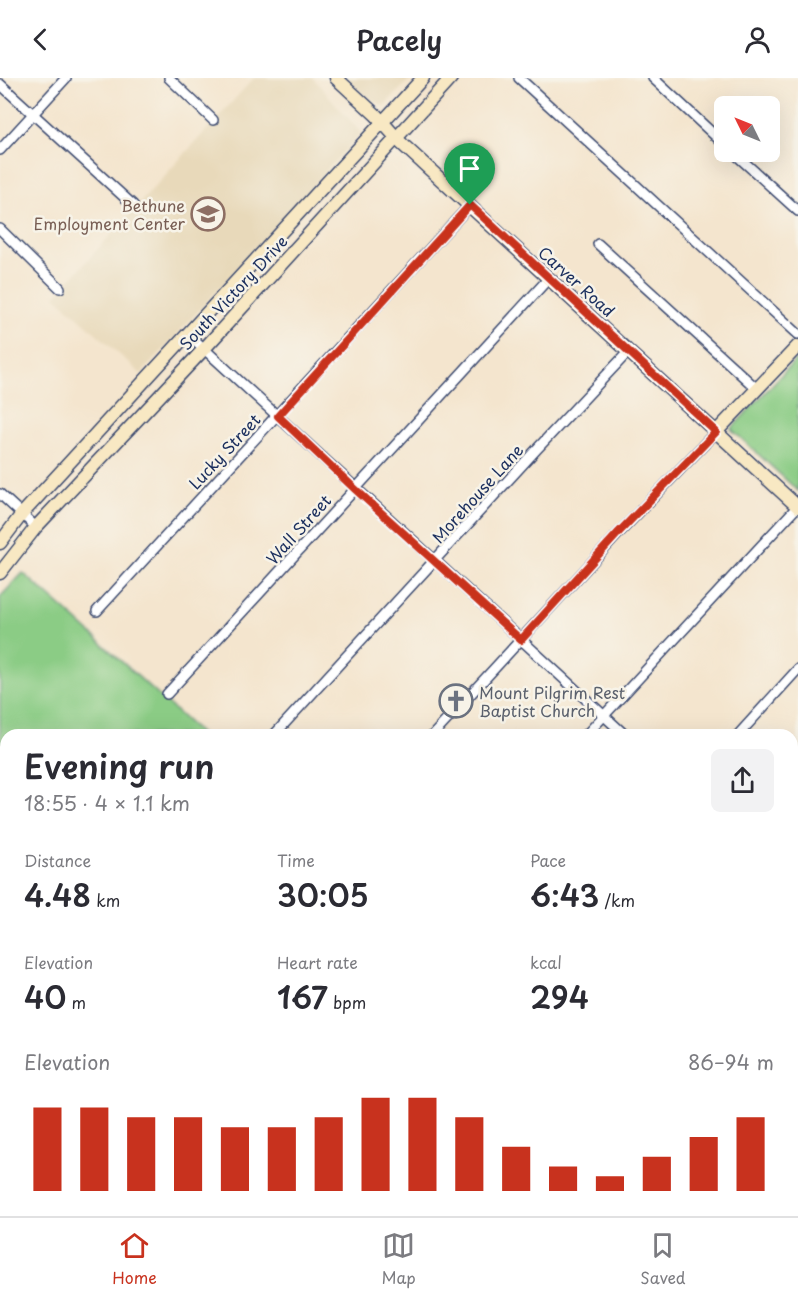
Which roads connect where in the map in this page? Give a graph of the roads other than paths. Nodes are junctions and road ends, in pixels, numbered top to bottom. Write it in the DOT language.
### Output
graph roads {
  1 [pos="66,78"];
  2 [pos="169,78"];
  3 [pos="336,78"];
  4 [pos="423,78"];
  5 [pos="451,78"];
  6 [pos="519,78"];
  7 [pos="653,78"];
  8 [pos="0,84"];
  9 [pos="33,115"];
  10 [pos="213,120"];
  11 [pos="382,122"];
  12 [pos="714,135"];
  13 [pos="396,138"];
  14 [pos="0,150"];
  15 [pos="744,162"];
  16 [pos="133,205"];
  17 [pos="470,205"];
  18 [pos="798,211"];
  19 [pos="0,230"];
  20 [pos="282,231"];
  21 [pos="598,244"];
  22 [pos="298,246"];
  23 [pos="549,278"];
  24 [pos="60,288"];
  25 [pos="188,334"];
  26 [pos="798,334"];
  27 [pos="798,346"];
  28 [pos="204,349"];
  29 [pos="629,351"];
  30 [pos="757,390"];
  31 [pos="278,416"];
  32 [pos="716,432"];
  33 [pos="355,489"];
  34 [pos="0,494"];
  35 [pos="798,507"];
  36 [pos="22,514"];
  37 [pos="36,527"];
  38 [pos="0,543"];
  39 [pos="435,561"];
  40 [pos="0,573"];
  41 [pos="97,610"];
  42 [pos="521,640"];
  43 [pos="798,669"];
  44 [pos="167,694"];
  45 [pos="604,716"];
  46 [pos="280,729"];
  47 [pos="439,729"];
  48 [pos="592,729"];
  49 [pos="618,729"];
  50 [pos="743,729"];
  1 -- 9 [label="street"];
  2 -- 10 [label="street"];
  3 -- 11 [label="main road, Carver Road"];
  4 -- 11 [label="main road, South Victory Drive"];
  5 -- 13 [label="main road, South Victory Drive"];
  6 -- 26 [label="street"];
  7 -- 12 [label="street"];
  8 -- 9 [label="street"];
  9 -- 14 [label="street"];
  9 -- 16 [label="street"];
  11 -- 13 [label="main road, Carver Road"];
  11 -- 20 [label="main road, South Victory Drive"];
  13 -- 17 [label="main road, Carver Road"];
  13 -- 22 [label="main road, South Victory Drive"];
  15 -- 18 [label="street"];
  17 -- 23 [label="main road, Carver Road"];
  17 -- 31 [label="street, Lucky Street"];
  19 -- 24 [label="street"];
  20 -- 22 [label="main road"];
  20 -- 25 [label="main road, South Victory Drive"];
  21 -- 30 [label="street"];
  22 -- 28 [label="main road, South Victory Drive"];
  23 -- 29 [label="main road, Carver Road"];
  23 -- 33 [label="street, Wall Street"];
  25 -- 28 [label="street"];
  25 -- 36 [label="main road, South Victory Drive"];
  27 -- 30 [label="main road"];
  28 -- 31 [label="street"];
  28 -- 37 [label="main road, South Victory Drive"];
  29 -- 32 [label="main road, Carver Road"];
  29 -- 39 [label="street, Morehouse Lane"];
  30 -- 32 [label="main road"];
  31 -- 33 [label="street"];
  31 -- 41 [label="street, Lucky Street"];
  32 -- 35 [label="main road, Carver Road"];
  32 -- 42 [label="street"];
  33 -- 39 [label="street"];
  33 -- 44 [label="street, Wall Street"];
  34 -- 36 [label="street"];
  35 -- 45 [label="street"];
  36 -- 37 [label="street"];
  36 -- 38 [label="main road, South Victory Drive"];
  37 -- 40 [label="main road, South Victory Drive"];
  39 -- 42 [label="street"];
  39 -- 46 [label="street, Morehouse Lane"];
  42 -- 45 [label="street"];
  42 -- 47 [label="street"];
  43 -- 50 [label="street"];
  45 -- 48 [label="street"];
  45 -- 49 [label="street"];
}
